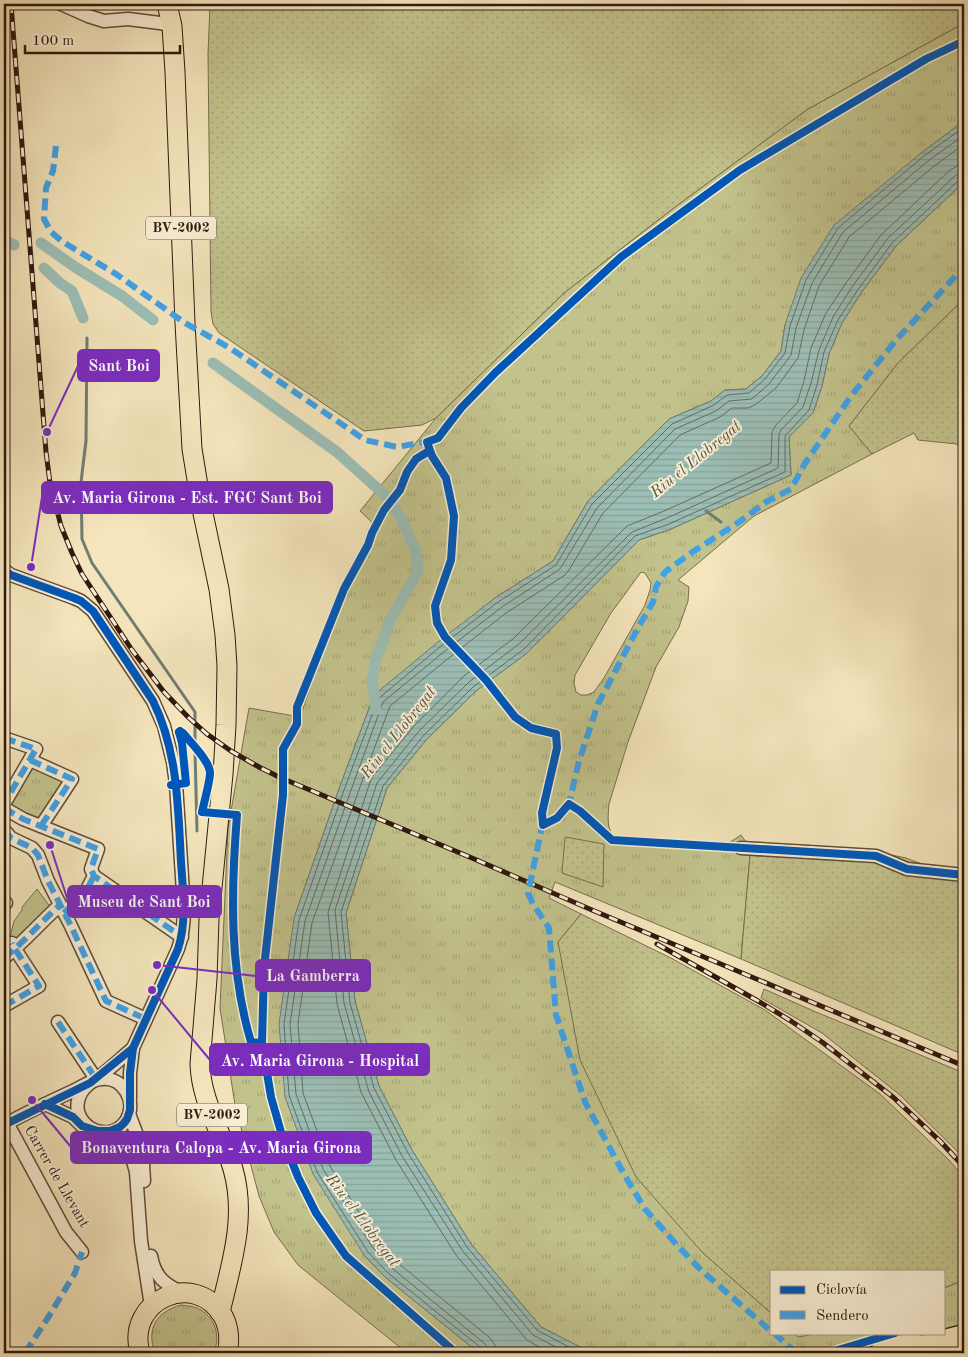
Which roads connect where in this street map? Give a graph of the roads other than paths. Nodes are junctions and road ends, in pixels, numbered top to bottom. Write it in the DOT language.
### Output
graph roads {
  1 [pos="61,4"];
  2 [pos="167,4"];
  3 [pos="176,4"];
  4 [pos="172,26"];
  5 [pos="175,72"];
  6 [pos="4,570"];
  7 [pos="4,738"];
  8 [pos="30,760"];
  9 [pos="4,804"];
  10 [pos="4,808"];
  11 [pos="41,826"];
  12 [pos="8,834"];
  13 [pos="742,848"];
  14 [pos="964,875"];
  15 [pos="94,876"];
  16 [pos="62,909"];
  17 [pos="182,937"];
  18 [pos="14,946"];
  19 [pos="4,958"];
  20 [pos="4,1006"];
  21 [pos="146,1019"];
  22 [pos="58,1022"];
  23 [pos="133,1048"];
  24 [pos="93,1081"];
  25 [pos="130,1098"];
  26 [pos="45,1104"];
  27 [pos="130,1114"];
  28 [pos="5,1122"];
  29 [pos="93,1130"];
  30 [pos="82,1252"];
  31 [pos="230,1271"];
  32 [pos="189,1294"];
  33 [pos="152,1306"];
  34 [pos="220,1312"];
  35 [pos="964,1326"];
  36 [pos="946,1332"];
  37 [pos="941,1334"];
  38 [pos="964,1336"];
  39 [pos="140,1353"];
  40 [pos="226,1353"];
  41 [pos="881,1353"];
  42 [pos="899,1353"];
  1 -- 4 [label="street"];
  2 -- 4 [label="main road, BV-2002"];
  3 -- 5 [label="street"];
  4 -- 5 [label="main road, BV-2002"];
  5 -- 31 [label="main road, BV-2002"];
  6 -- 17 [label="street"];
  7 -- 8 [label="street"];
  8 -- 9 [label="street"];
  8 -- 11 [label="street"];
  10 -- 11 [label="street"];
  11 -- 15 [label="street"];
  12 -- 16 [label="street"];
  13 -- 14 [label="street"];
  15 -- 16 [label="street"];
  15 -- 17 [label="street"];
  16 -- 18 [label="street"];
  16 -- 21 [label="street"];
  17 -- 21 [label="street"];
  18 -- 19 [label="street"];
  18 -- 20 [label="street"];
  21 -- 23 [label="street"];
  22 -- 24 [label="street"];
  23 -- 24 [label="street"];
  23 -- 25 [label="street"];
  24 -- 25 [label="street"];
  24 -- 26 [label="street"];
  24 -- 29 [label="street"];
  25 -- 27 [label="street"];
  26 -- 28 [label="street"];
  26 -- 29 [label="street"];
  27 -- 29 [label="street"];
  27 -- 32 [label="street"];
  28 -- 30 [label="street, Carrer de Llevant"];
  29 -- 33 [label="street"];
  31 -- 32 [label="main road"];
  31 -- 34 [label="main road, BV-2002"];
  32 -- 33 [label="main road"];
  32 -- 34 [label="main road"];
  33 -- 39 [label="main road"];
  34 -- 40 [label="main road"];
  35 -- 36 [label="highway"];
  37 -- 41 [label="highway"];
  38 -- 42 [label="highway"];
}
